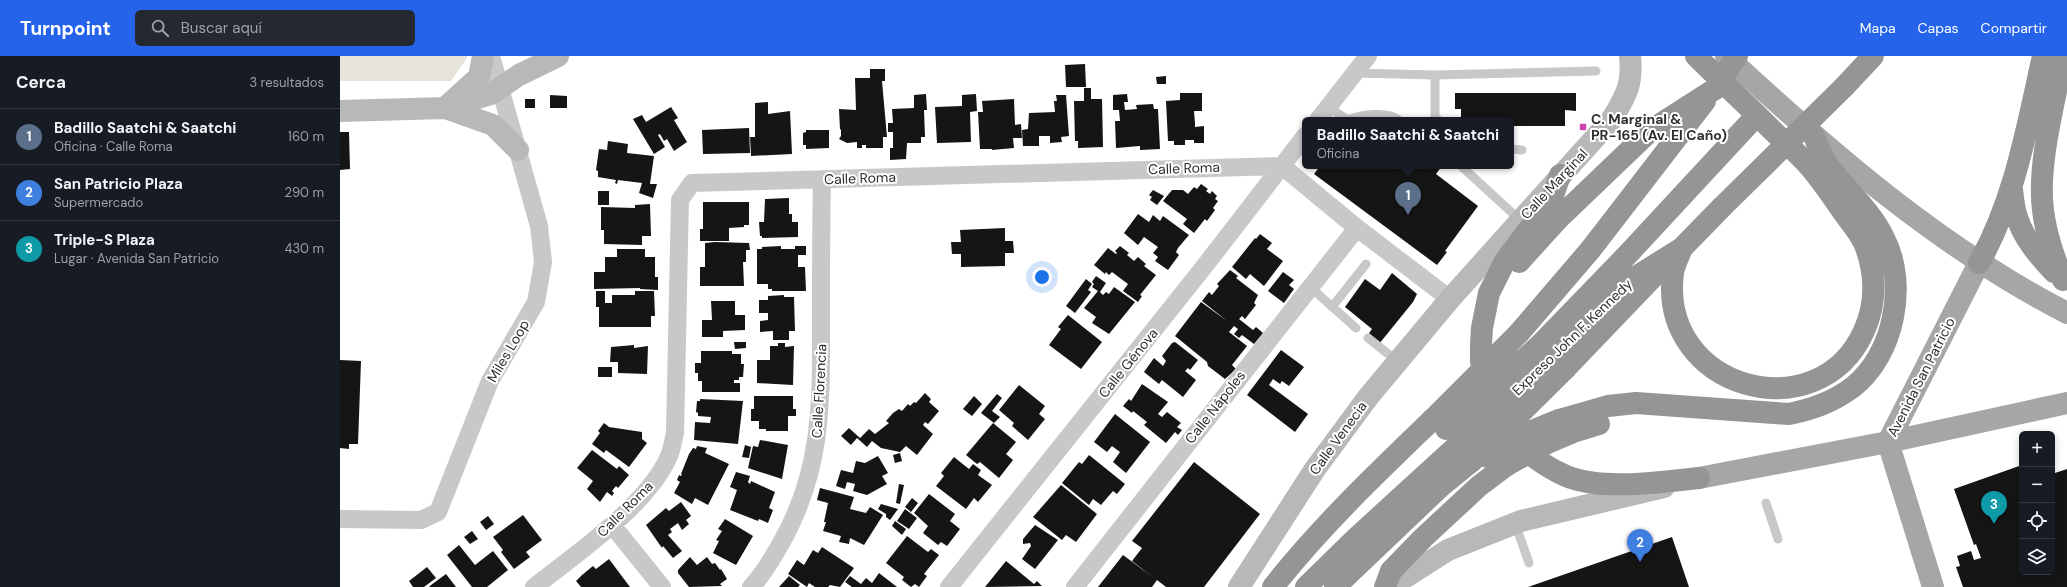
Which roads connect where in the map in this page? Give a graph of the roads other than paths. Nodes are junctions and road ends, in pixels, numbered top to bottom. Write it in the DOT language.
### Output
graph roads {
  1 [pos="483,56"];
  2 [pos="491,56"];
  3 [pos="558,56"];
  4 [pos="1368,56"];
  5 [pos="1630,56"];
  6 [pos="1696,56"];
  7 [pos="1726,56"];
  8 [pos="1737,56"];
  9 [pos="1873,56"];
  10 [pos="2034,56"];
  11 [pos="2043,56"];
  12 [pos="2063,56"];
  13 [pos="1596,71"];
  14 [pos="1353,73"];
  15 [pos="1435,75"];
  16 [pos="501,88"];
  17 [pos="1714,89"];
  18 [pos="445,108"];
  19 [pos="340,111"];
  20 [pos="1323,113"];
  21 [pos="1757,115"];
  22 [pos="1337,117"];
  23 [pos="1356,117"];
  24 [pos="1395,117"];
  25 [pos="1435,117"];
  26 [pos="2028,124"];
  27 [pos="1814,136"];
  28 [pos="1302,140"];
  29 [pos="1514,149"];
  30 [pos="518,150"];
  31 [pos="1522,150"];
  32 [pos="1282,166"];
  33 [pos="1464,169"];
  34 [pos="1560,175"];
  35 [pos="822,179"];
  36 [pos="2012,190"];
  37 [pos="1520,220"];
  38 [pos="1357,228"];
  39 [pos="1682,248"];
  40 [pos="1980,263"];
  41 [pos="1366,264"];
  42 [pos="2065,281"];
  43 [pos="1309,286"];
  44 [pos="1450,298"];
  45 [pos="1332,307"];
  46 [pos="2067,313"];
  47 [pos="1356,328"];
  48 [pos="1482,328"];
  49 [pos="1368,338"];
  50 [pos="1553,356"];
  51 [pos="1397,361"];
  52 [pos="2067,403"];
  53 [pos="1698,407"];
  54 [pos="1446,431"];
  55 [pos="1888,442"];
  56 [pos="1472,461"];
  57 [pos="1699,478"];
  58 [pos="1766,503"];
  59 [pos="340,519"];
  60 [pos="1515,523"];
  61 [pos="612,525"];
  62 [pos="1778,539"];
  63 [pos="1529,563"];
  64 [pos="534,587"];
  65 [pos="662,587"];
  66 [pos="751,587"];
  67 [pos="949,587"];
  68 [pos="1075,587"];
  69 [pos="1238,587"];
  70 [pos="1273,587"];
  71 [pos="1306,587"];
  72 [pos="1335,587"];
  73 [pos="1385,587"];
  74 [pos="1390,587"];
  75 [pos="1933,587"];
  1 -- 18 [label="street"];
  2 -- 16 [label="street, Miles Loop"];
  3 -- 16 [label="street"];
  4 -- 14 [label="street"];
  5 -- 34 [label="street, Calle Marginal"];
  6 -- 21 [label="highway"];
  7 -- 27 [label="main road"];
  8 -- 17 [label="highway, Expreso John F. Kennedy, bridge"];
  9 -- 39 [label="highway, bridge"];
  10 -- 26 [label="highway"];
  11 -- 26 [label="highway"];
  12 -- 42 [label="highway"];
  13 -- 15 [label="lane"];
  14 -- 15 [label="lane"];
  14 -- 20 [label="street"];
  15 -- 25 [label="lane"];
  16 -- 18 [label="street"];
  16 -- 30 [label="street, Miles Loop"];
  17 -- 48 [label="highway"];
  17 -- 54 [label="highway, Expreso John F. Kennedy, bridge"];
  18 -- 19 [label="street"];
  18 -- 30 [label="street"];
  20 -- 22 [label="lane"];
  21 -- 39 [label="highway"];
  21 -- 50 [label="highway"];
  23 -- 24 [label="lane"];
  26 -- 36 [label="highway"];
  27 -- 40 [label="main road"];
  27 -- 53 [label="highway"];
  28 -- 32 [label="street, Calle Génova"];
  29 -- 31 [label="lane"];
  30 -- 59 [label="street, Miles Loop"];
  32 -- 35 [label="street, Calle Roma"];
  32 -- 38 [label="street"];
  32 -- 67 [label="street, Calle Génova"];
  33 -- 37 [label="lane"];
  34 -- 37 [label="street, Calle Marginal"];
  34 -- 48 [label="highway"];
  35 -- 61 [label="street, Calle Roma"];
  35 -- 66 [label="street, Calle Florencia"];
  36 -- 40 [label="highway"];
  36 -- 42 [label="highway"];
  37 -- 44 [label="street, Calle Marginal"];
  38 -- 43 [label="street, Calle Nápoles"];
  38 -- 44 [label="street"];
  39 -- 50 [label="highway"];
  40 -- 46 [label="main road"];
  40 -- 55 [label="main road, Avenida San Patricio"];
  41 -- 45 [label="lane"];
  43 -- 45 [label="lane"];
  43 -- 68 [label="street, Calle Nápoles"];
  44 -- 51 [label="street, Calle Venecia"];
  45 -- 47 [label="lane"];
  48 -- 57 [label="highway"];
  49 -- 51 [label="lane"];
  50 -- 54 [label="highway, Expreso John F. Kennedy, bridge"];
  50 -- 56 [label="highway, bridge"];
  51 -- 69 [label="street, Calle Venecia"];
  52 -- 55 [label="main road"];
  53 -- 56 [label="highway, bridge"];
  53 -- 73 [label="highway, bridge"];
  54 -- 70 [label="highway, Expreso John F. Kennedy"];
  54 -- 71 [label="highway, Expreso John F. Kennedy"];
  55 -- 57 [label="main road"];
  55 -- 75 [label="main road, Avenida San Patricio"];
  56 -- 72 [label="highway"];
  57 -- 60 [label="street"];
  58 -- 62 [label="lane"];
  60 -- 63 [label="lane"];
  60 -- 74 [label="street"];
  61 -- 64 [label="street, Calle Roma"];
  61 -- 65 [label="street"];
}
